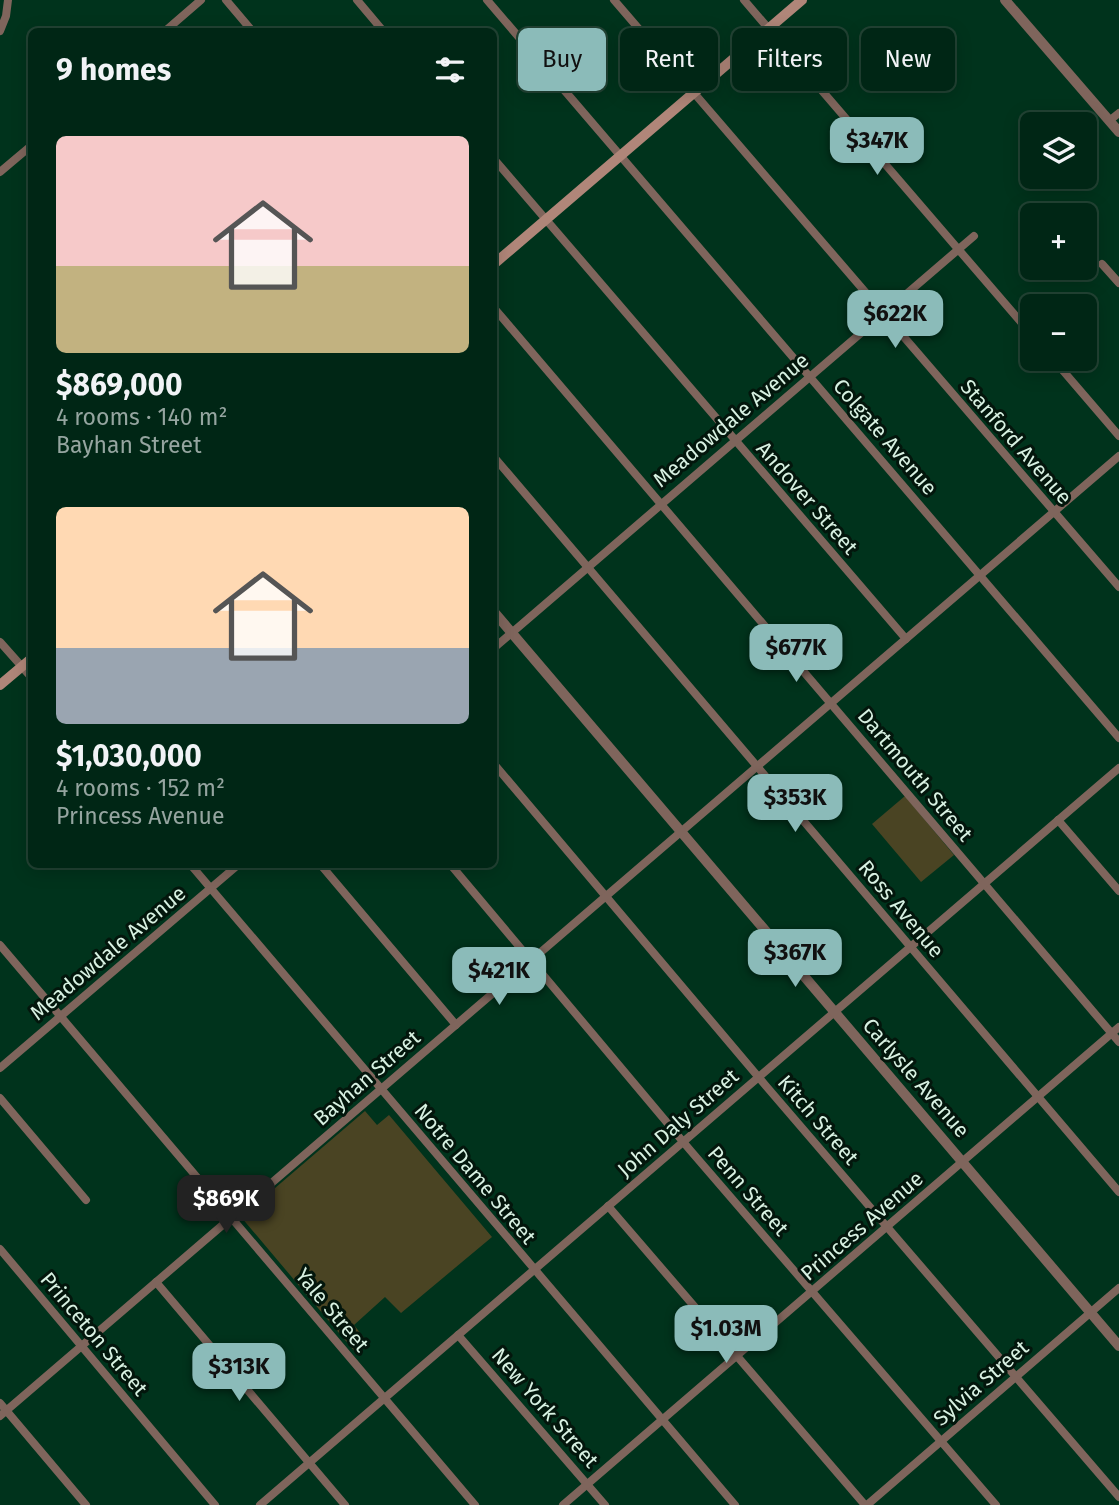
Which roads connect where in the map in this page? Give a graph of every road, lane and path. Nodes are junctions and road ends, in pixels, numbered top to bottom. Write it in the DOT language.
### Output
graph roads {
  1 [pos="8,0"];
  2 [pos="201,0"];
  3 [pos="226,0"];
  4 [pos="356,0"];
  5 [pos="487,0"];
  6 [pos="614,0"];
  7 [pos="744,0"];
  8 [pos="802,0"];
  9 [pos="1005,0"];
  10 [pos="169,28"];
  11 [pos="250,28"];
  12 [pos="380,28"];
  13 [pos="768,28"];
  14 [pos="770,28"];
  15 [pos="0,30"];
  16 [pos="732,61"];
  17 [pos="822,91"];
  18 [pos="694,93"];
  19 [pos="1119,113"];
  20 [pos="1110,121"];
  21 [pos="1119,132"];
  22 [pos="28,148"];
  23 [pos="621,155"];
  24 [pos="497,162"];
  25 [pos="0,172"];
  26 [pos="546,219"];
  27 [pos="974,236"];
  28 [pos="958,249"];
  29 [pos="497,261"];
  30 [pos="1102,264"];
  31 [pos="1119,283"];
  32 [pos="497,312"];
  33 [pos="883,313"];
  34 [pos="1020,321"];
  35 [pos="1063,371"];
  36 [pos="810,376"];
  37 [pos="1119,436"];
  38 [pos="735,440"];
  39 [pos="1119,456"];
  40 [pos="497,461"];
  41 [pos="661,503"];
  42 [pos="1054,512"];
  43 [pos="587,566"];
  44 [pos="980,575"];
  45 [pos="1119,587"];
  46 [pos="497,616"];
  47 [pos="511,632"];
  48 [pos="906,639"];
  49 [pos="0,642"];
  50 [pos="497,645"];
  51 [pos="28,661"];
  52 [pos="22,666"];
  53 [pos="28,673"];
  54 [pos="0,685"];
  55 [pos="831,703"];
  56 [pos="1119,738"];
  57 [pos="757,766"];
  58 [pos="497,768"];
  59 [pos="1119,768"];
  60 [pos="1058,820"];
  61 [pos="681,832"];
  62 [pos="193,868"];
  63 [pos="235,868"];
  64 [pos="323,868"];
  65 [pos="453,868"];
  66 [pos="984,883"];
  67 [pos="211,889"];
  68 [pos="1119,891"];
  69 [pos="606,896"];
  70 [pos="0,945"];
  71 [pos="910,947"];
  72 [pos="531,960"];
  73 [pos="834,1012"];
  74 [pos="60,1016"];
  75 [pos="456,1025"];
  76 [pos="1115,1030"];
  77 [pos="1119,1042"];
  78 [pos="0,1068"];
  79 [pos="758,1077"];
  80 [pos="381,1089"];
  81 [pos="1038,1097"];
  82 [pos="0,1098"];
  83 [pos="684,1141"];
  84 [pos="962,1162"];
  85 [pos="1119,1192"];
  86 [pos="86,1200"];
  87 [pos="608,1206"];
  88 [pos="231,1218"];
  89 [pos="887,1227"];
  90 [pos="0,1249"];
  91 [pos="533,1270"];
  92 [pos="156,1282"];
  93 [pos="1119,1287"];
  94 [pos="812,1291"];
  95 [pos="1090,1312"];
  96 [pos="458,1335"];
  97 [pos="81,1346"];
  98 [pos="1119,1346"];
  99 [pos="737,1356"];
  100 [pos="1016,1376"];
  101 [pos="384,1399"];
  102 [pos="0,1403"];
  103 [pos="3,1413"];
  104 [pos="662,1420"];
  105 [pos="941,1441"];
  106 [pos="309,1463"];
  107 [pos="587,1485"];
  108 [pos="1119,1497"];
  109 [pos="86,1505"];
  110 [pos="215,1505"];
  111 [pos="260,1505"];
  112 [pos="345,1505"];
  113 [pos="475,1505"];
  114 [pos="563,1505"];
  115 [pos="605,1505"];
  116 [pos="735,1505"];
  117 [pos="866,1505"];
  118 [pos="996,1505"];
  1 -- 15 [label="street"];
  2 -- 10 [label="street"];
  3 -- 11 [label="street"];
  4 -- 12 [label="street"];
  5 -- 23 [label="street, Colgate Avenue"];
  6 -- 18 [label="street, Stanford Avenue"];
  7 -- 13 [label="street"];
  8 -- 14 [label="main road"];
  9 -- 20 [label="street"];
  16 -- 18 [label="main road"];
  17 -- 28 [label="street"];
  18 -- 23 [label="main road"];
  18 -- 33 [label="street, Stanford Avenue"];
  19 -- 20 [label="street"];
  20 -- 21 [label="street"];
  22 -- 25 [label="street"];
  23 -- 26 [label="main road"];
  23 -- 36 [label="street, Colgate Avenue"];
  24 -- 26 [label="street, Andover Street"];
  26 -- 29 [label="main road"];
  26 -- 38 [label="street, Andover Street"];
  27 -- 28 [label="street, Meadowdale Avenue"];
  28 -- 33 [label="street, Meadowdale Avenue"];
  28 -- 34 [label="street"];
  30 -- 31 [label="street"];
  32 -- 41 [label="street, Dartmouth Street"];
  33 -- 36 [label="street, Meadowdale Avenue"];
  33 -- 42 [label="street, Stanford Avenue"];
  35 -- 37 [label="street"];
  36 -- 38 [label="street, Meadowdale Avenue"];
  36 -- 44 [label="street, Colgate Avenue"];
  38 -- 41 [label="street, Meadowdale Avenue"];
  38 -- 48 [label="street, Andover Street"];
  39 -- 42 [label="street, Bayhan Street"];
  40 -- 43 [label="street, Ross Avenue"];
  41 -- 43 [label="street, Meadowdale Avenue"];
  41 -- 55 [label="street, Dartmouth Street"];
  42 -- 44 [label="street, Bayhan Street"];
  42 -- 45 [label="street, Stanford Avenue"];
  43 -- 47 [label="street, Meadowdale Avenue"];
  43 -- 57 [label="street, Ross Avenue"];
  44 -- 48 [label="street, Bayhan Street"];
  44 -- 56 [label="street, Colgate Avenue"];
  46 -- 47 [label="street, Carlysle Avenue"];
  47 -- 50 [label="street, Meadowdale Avenue"];
  47 -- 61 [label="street, Carlysle Avenue"];
  48 -- 55 [label="street, Bayhan Street"];
  49 -- 52 [label="street"];
  51 -- 52 [label="main road"];
  52 -- 53 [label="street"];
  52 -- 54 [label="main road"];
  55 -- 57 [label="street, Bayhan Street"];
  55 -- 66 [label="street, Dartmouth Street"];
  57 -- 61 [label="street, Bayhan Street"];
  57 -- 71 [label="street, Ross Avenue"];
  58 -- 69 [label="street, Kitch Street"];
  59 -- 60 [label="street, John Daly Street"];
  60 -- 66 [label="street, John Daly Street"];
  60 -- 68 [label="street"];
  61 -- 69 [label="street, Bayhan Street"];
  61 -- 73 [label="street, Carlysle Avenue"];
  62 -- 67 [label="street, Notre Dame Street"];
  63 -- 67 [label="street, Meadowdale Avenue"];
  64 -- 75 [label="street"];
  65 -- 72 [label="street, Penn Street"];
  66 -- 71 [label="street, John Daly Street"];
  66 -- 76 [label="street, Dartmouth Street"];
  67 -- 74 [label="street, Meadowdale Avenue"];
  67 -- 80 [label="street, Notre Dame Street"];
  69 -- 72 [label="street, Bayhan Street"];
  69 -- 79 [label="street, Kitch Street"];
  70 -- 74 [label="street, Yale Street"];
  71 -- 73 [label="street, John Daly Street"];
  71 -- 81 [label="street, Ross Avenue"];
  72 -- 75 [label="street, Bayhan Street"];
  72 -- 83 [label="street, Penn Street"];
  73 -- 79 [label="street, John Daly Street"];
  73 -- 84 [label="street, Carlysle Avenue"];
  74 -- 78 [label="street, Meadowdale Avenue"];
  74 -- 88 [label="street, Yale Street"];
  75 -- 80 [label="street, Bayhan Street"];
  76 -- 77 [label="street, Dartmouth Street"];
  76 -- 81 [label="street, Princess Avenue"];
  79 -- 83 [label="street, John Daly Street"];
  79 -- 89 [label="street, Kitch Street"];
  80 -- 88 [label="street, Bayhan Street"];
  80 -- 91 [label="street, Notre Dame Street"];
  81 -- 84 [label="street, Princess Avenue"];
  81 -- 85 [label="street, Ross Avenue"];
  82 -- 86 [label="street"];
  83 -- 87 [label="street, John Daly Street"];
  83 -- 94 [label="street, Penn Street"];
  84 -- 89 [label="street, Princess Avenue"];
  84 -- 95 [label="street, Carlysle Avenue"];
  87 -- 91 [label="street, John Daly Street"];
  87 -- 99 [label="street"];
  88 -- 92 [label="street, Bayhan Street"];
  88 -- 101 [label="street, Yale Street"];
  89 -- 94 [label="street, Princess Avenue"];
  89 -- 100 [label="street, Kitch Street"];
  90 -- 97 [label="street, Princeton Street"];
  91 -- 96 [label="street, John Daly Street"];
  91 -- 104 [label="street, Notre Dame Street"];
  92 -- 97 [label="street, Bayhan Street"];
  92 -- 106 [label="street"];
  93 -- 95 [label="street, Sylvia Street"];
  94 -- 99 [label="street, Princess Avenue"];
  94 -- 105 [label="street, Penn Street"];
  95 -- 98 [label="street, Carlysle Avenue"];
  95 -- 100 [label="street, Sylvia Street"];
  96 -- 101 [label="street, John Daly Street"];
  96 -- 107 [label="street, New York Street"];
  97 -- 103 [label="street, Bayhan Street"];
  97 -- 110 [label="street, Princeton Street"];
  99 -- 104 [label="street, Princess Avenue"];
  99 -- 117 [label="street"];
  100 -- 105 [label="street, Sylvia Street"];
  100 -- 108 [label="street, Kitch Street"];
  101 -- 106 [label="street, John Daly Street"];
  101 -- 113 [label="street, Yale Street"];
  102 -- 103 [label="street"];
  103 -- 109 [label="street"];
  104 -- 107 [label="street, Princess Avenue"];
  104 -- 116 [label="street, Notre Dame Street"];
  105 -- 117 [label="street, Sylvia Street"];
  105 -- 118 [label="street, Penn Street"];
  106 -- 111 [label="street, John Daly Street"];
  106 -- 112 [label="street"];
  107 -- 114 [label="street, Princess Avenue"];
  107 -- 115 [label="street, New York Street"];
}
